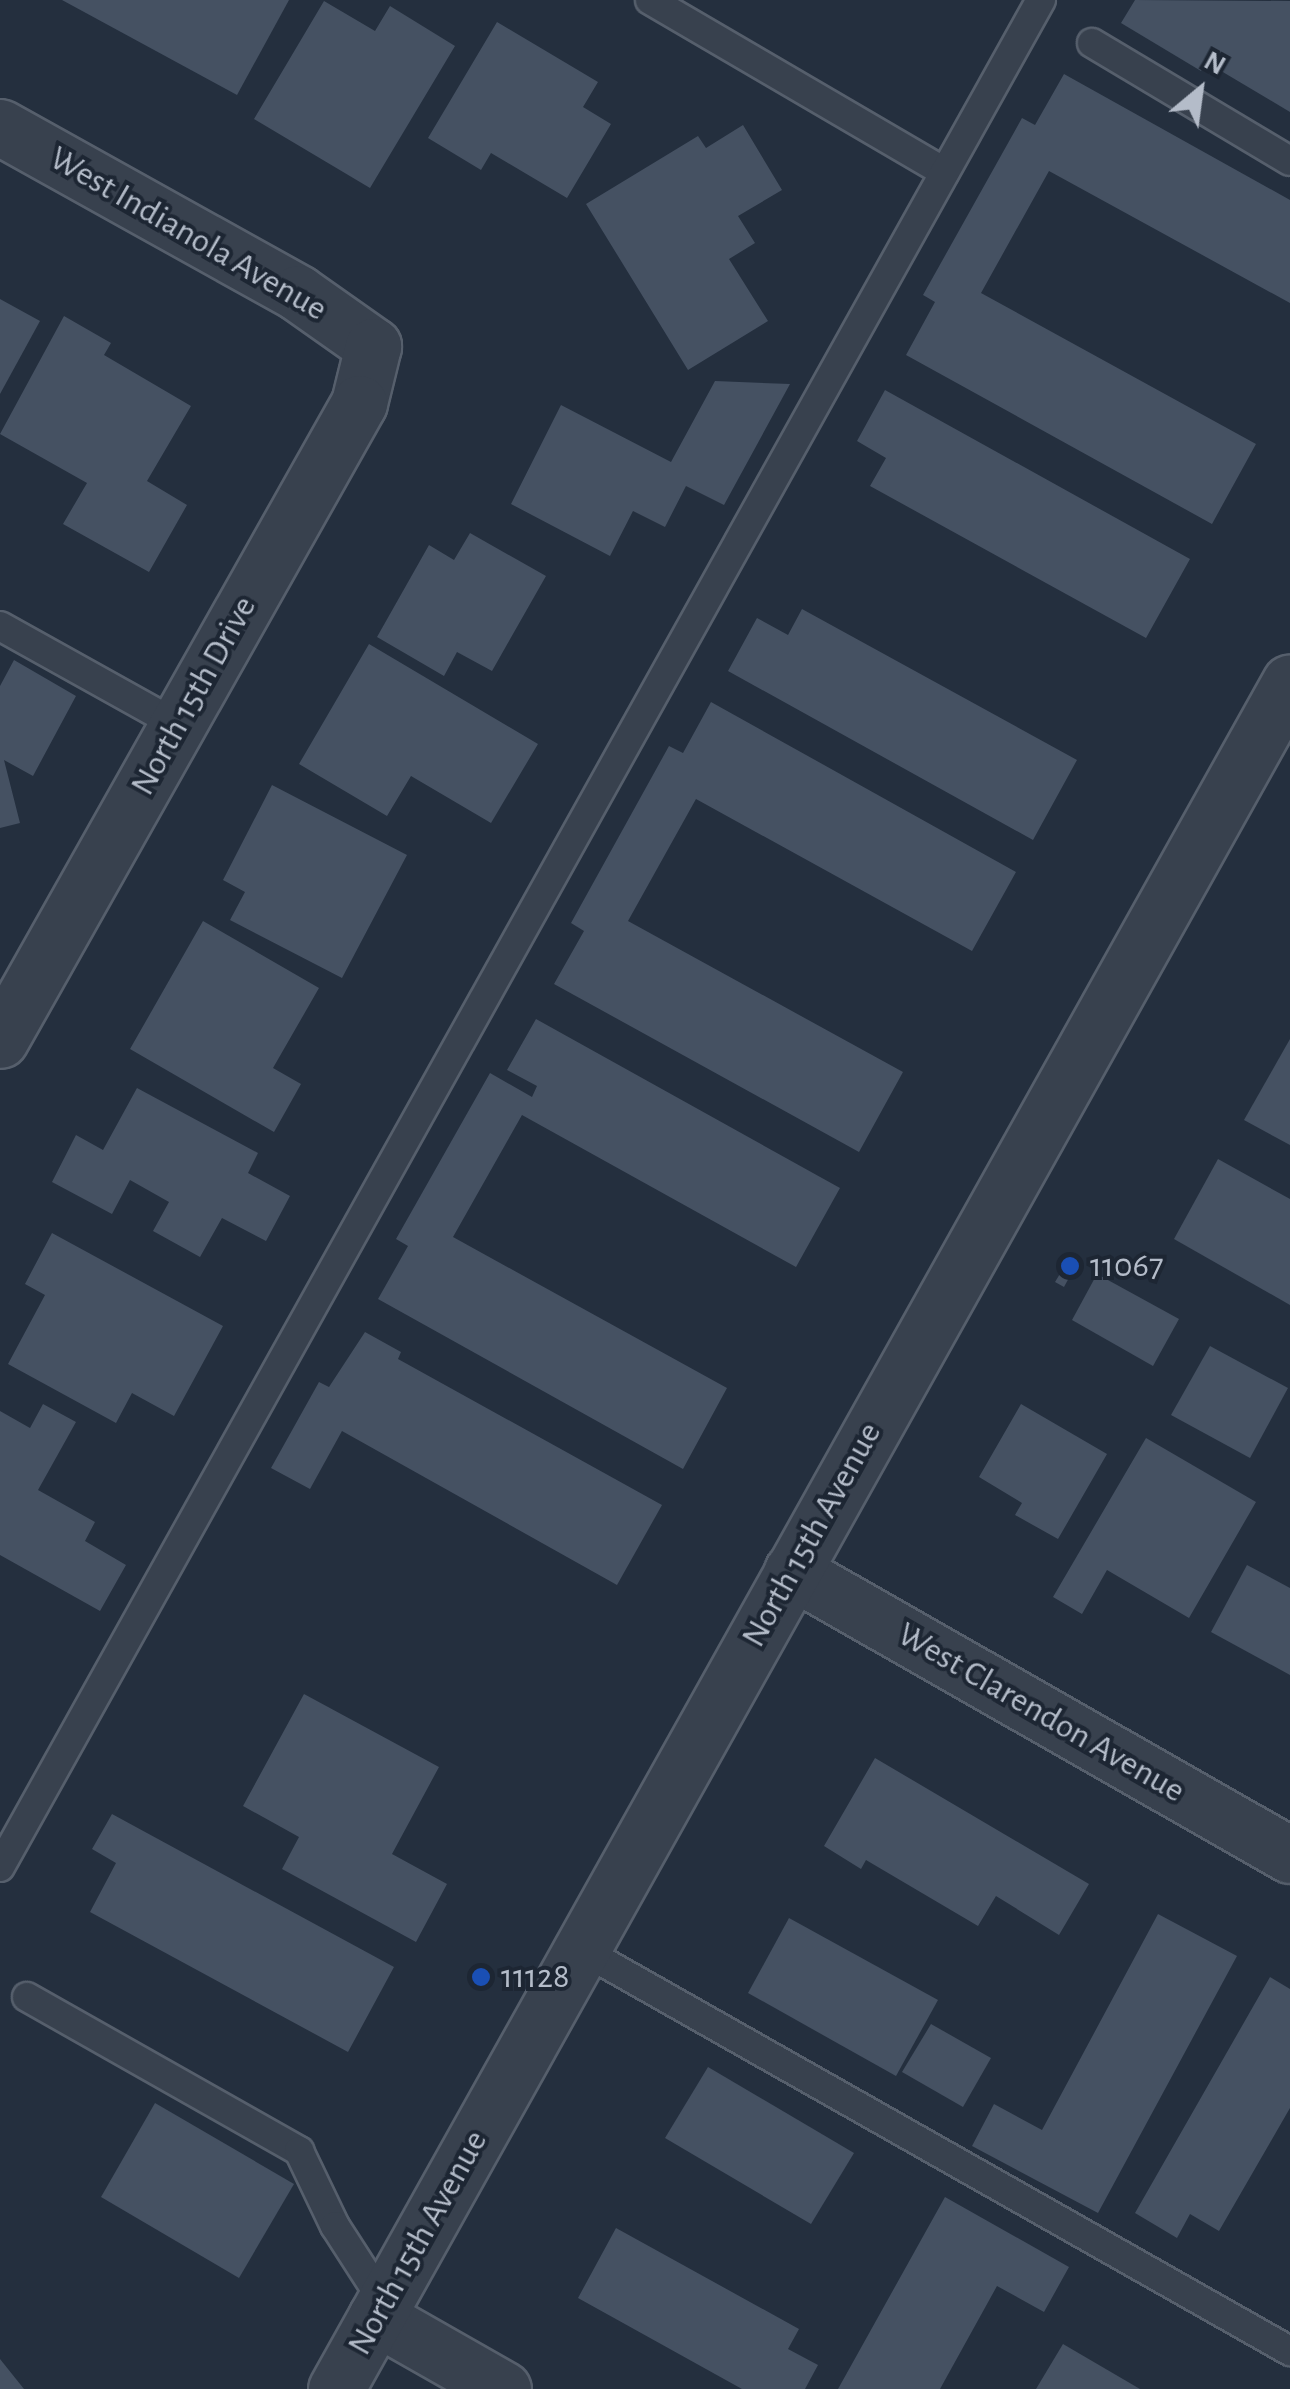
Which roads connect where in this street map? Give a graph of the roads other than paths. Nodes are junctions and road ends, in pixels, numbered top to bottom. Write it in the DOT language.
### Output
graph roads {
  1 [pos="650,0"];
  2 [pos="1040,0"];
  3 [pos="1092,43"];
  4 [pos="0,126"];
  5 [pos="1290,161"];
  6 [pos="944,172"];
  7 [pos="372,346"];
  8 [pos="0,626"];
  9 [pos="1290,682"];
  10 [pos="178,725"];
  11 [pos="0,1040"];
  12 [pos="792,1570"];
  13 [pos="1290,1856"];
  14 [pos="0,1867"];
  15 [pos="582,1950"];
  16 [pos="27,1997"];
  17 [pos="380,2310"];
  18 [pos="1290,2351"];
  19 [pos="336,2389"];
  20 [pos="503,2389"];
  1 -- 6 [label="lane"];
  2 -- 6 [label="lane"];
  3 -- 5 [label="lane"];
  4 -- 7 [label="street, West Indianola Avenue"];
  6 -- 14 [label="lane"];
  7 -- 10 [label="street, North 15th Drive"];
  8 -- 10 [label="lane"];
  9 -- 12 [label="street, North 15th Avenue"];
  10 -- 11 [label="street, North 15th Drive"];
  12 -- 13 [label="street, West Clarendon Avenue"];
  12 -- 15 [label="street, North 15th Avenue"];
  15 -- 17 [label="street, North 15th Avenue"];
  15 -- 18 [label="lane"];
  16 -- 17 [label="lane"];
  17 -- 19 [label="street, North 15th Avenue"];
  17 -- 20 [label="street"];
}
